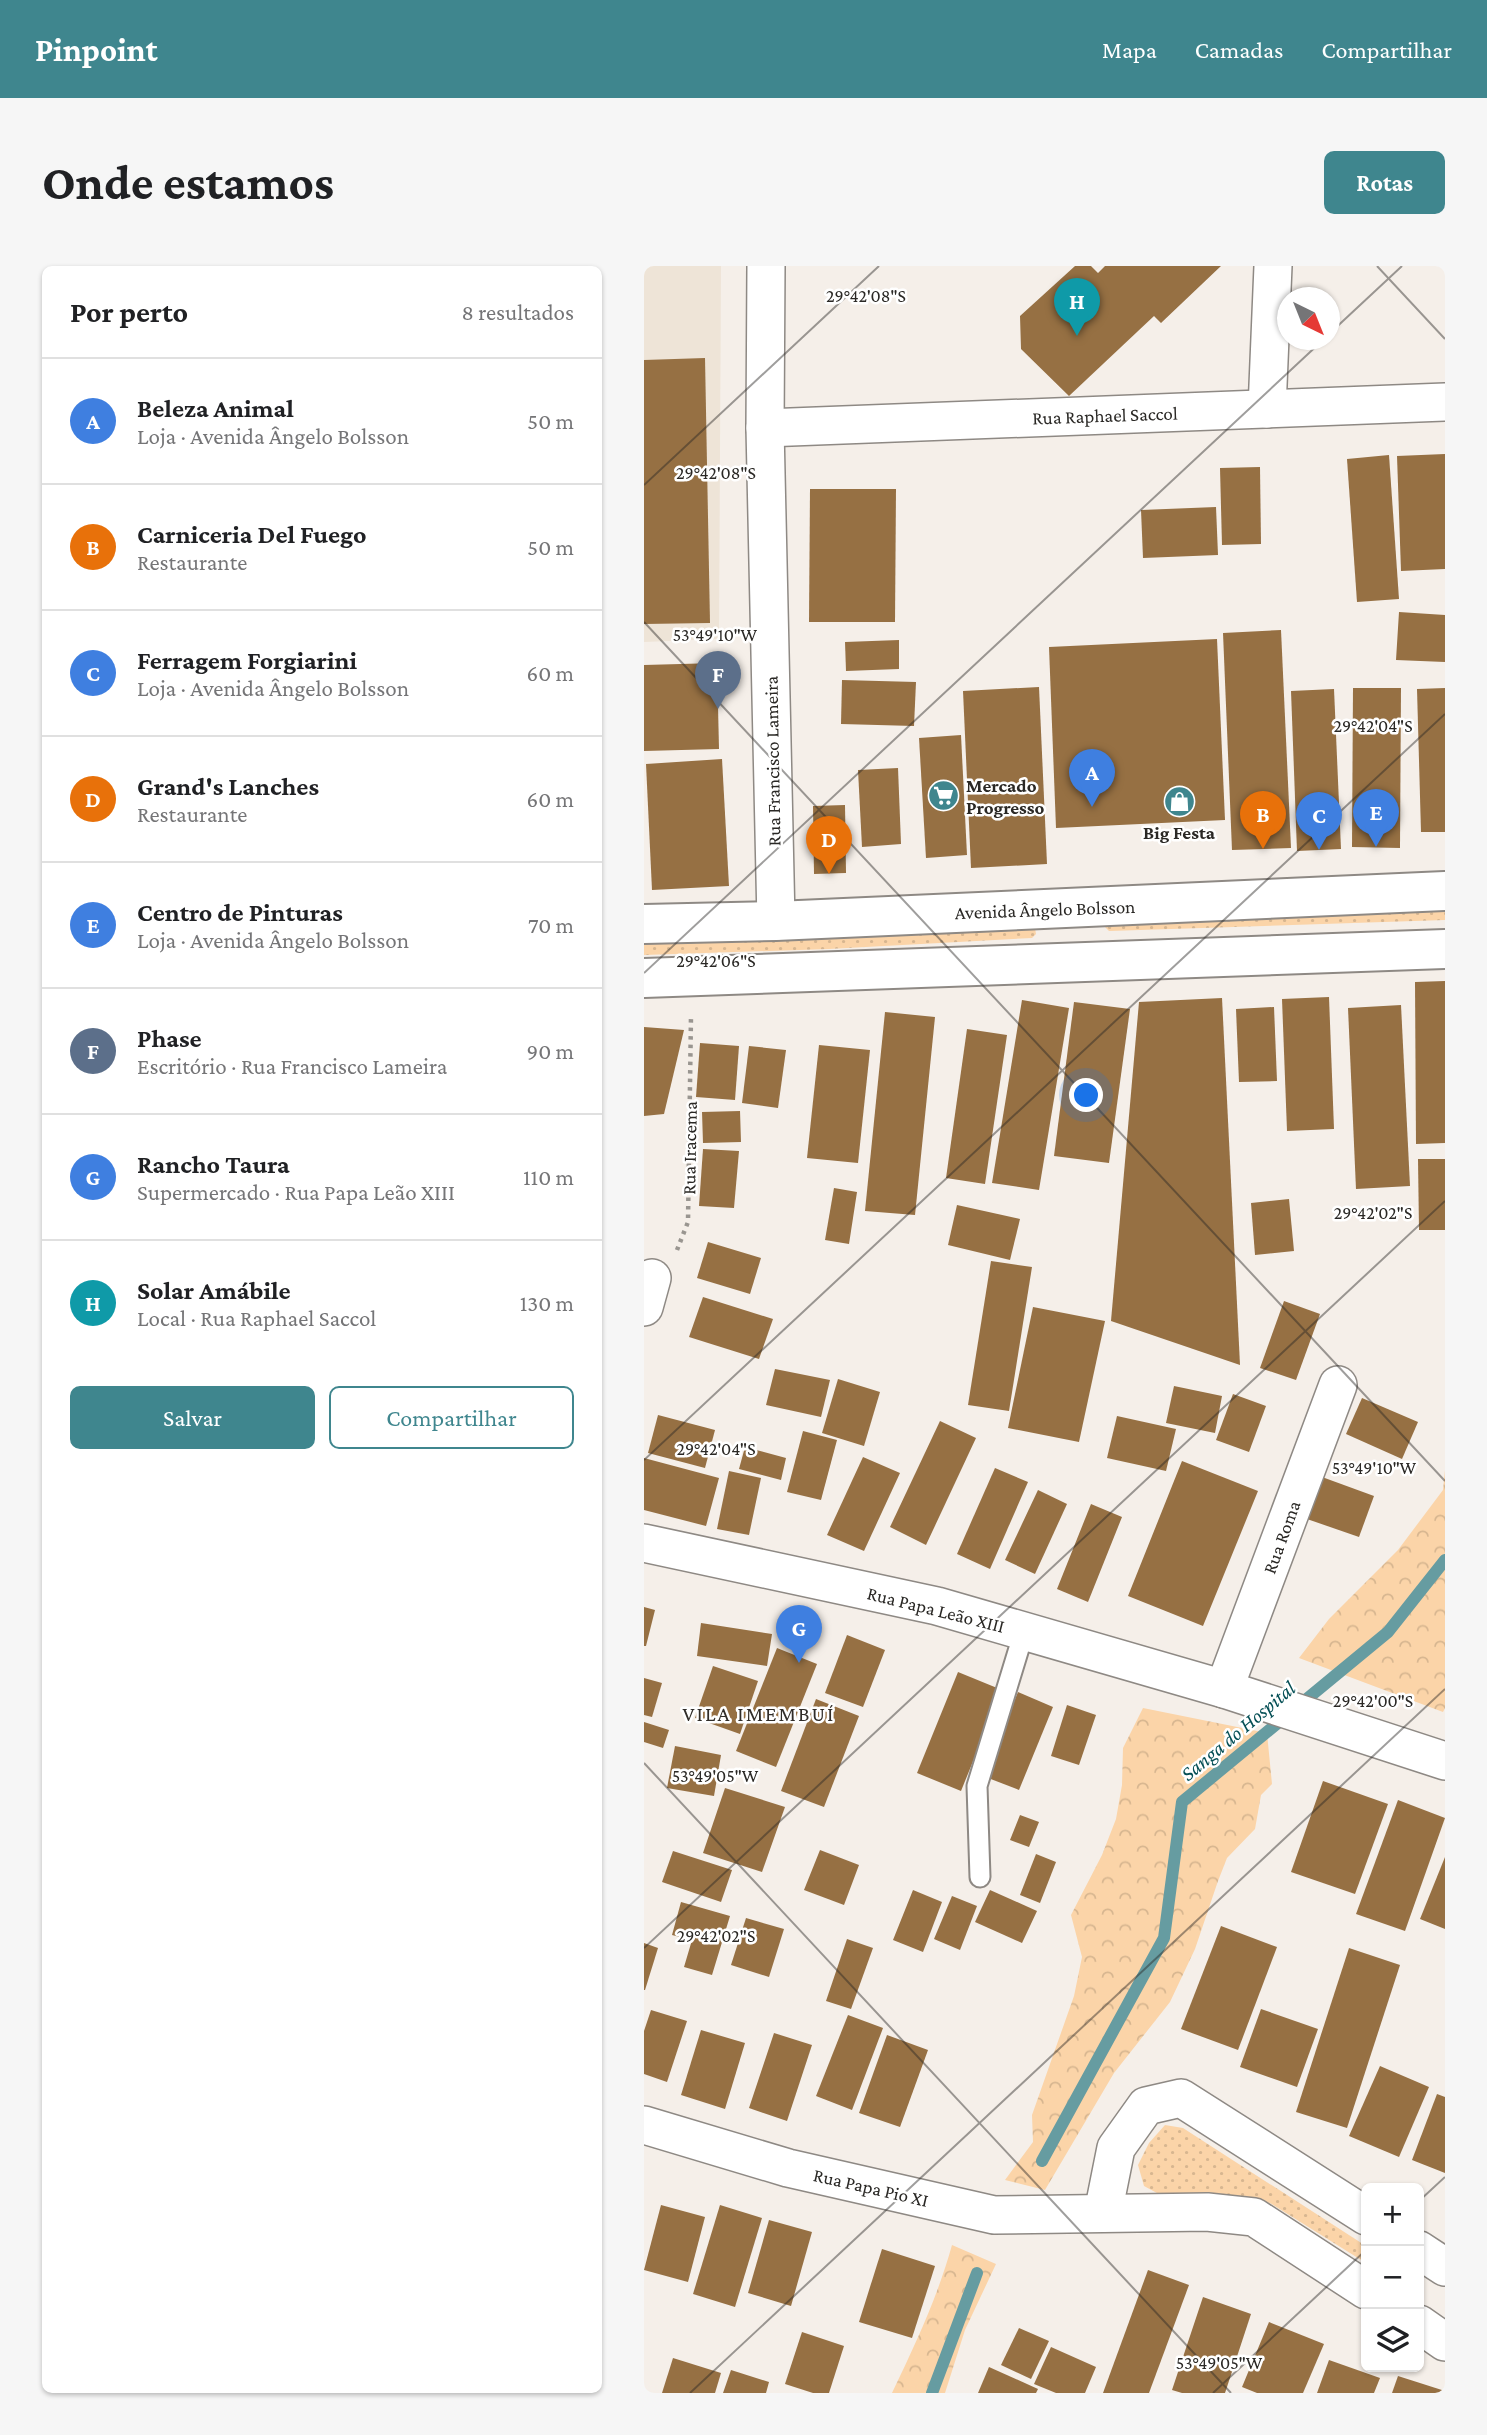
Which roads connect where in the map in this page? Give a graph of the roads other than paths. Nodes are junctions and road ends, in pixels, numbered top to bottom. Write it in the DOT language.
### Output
graph roads {
  1 [pos="766,266"];
  2 [pos="1273,266"];
  3 [pos="1445,402"];
  4 [pos="1266,409"];
  5 [pos="765,428"];
  6 [pos="1445,891"];
  7 [pos="776,920"];
  8 [pos="644,924"];
  9 [pos="1445,949"];
  10 [pos="644,978"];
  11 [pos="1338,1385"];
  12 [pos="644,1543"];
  13 [pos="1024,1632"];
  14 [pos="1224,1689"];
  15 [pos="1445,1760"];
  16 [pos="980,1877"];
  17 [pos="644,2125"];
  18 [pos="1103,2213"];
  19 [pos="1361,2213"];
  20 [pos="1424,2253"];
  21 [pos="1445,2267"];
  22 [pos="1361,2287"];
  23 [pos="1424,2328"];
  24 [pos="1445,2342"];
  1 -- 5 [label="street, Rua Francisco Lameira"];
  2 -- 4 [label="street"];
  3 -- 4 [label="street, Rua Raphael Saccol"];
  4 -- 5 [label="street, Rua Raphael Saccol"];
  5 -- 7 [label="street, Rua Francisco Lameira"];
  6 -- 7 [label="main road, Avenida Ângelo Bolsson"];
  7 -- 8 [label="main road, Avenida Ângelo Bolsson"];
  9 -- 10 [label="main road"];
  11 -- 14 [label="street, Rua Roma"];
  12 -- 13 [label="street, Rua Papa Leão XIII"];
  13 -- 14 [label="street, Rua Papa Leão XIII"];
  13 -- 16 [label="lane"];
  14 -- 15 [label="street, Rua Papa Leão XIII"];
  17 -- 18 [label="street, Rua Papa Pio XI"];
  18 -- 19 [label="street"];
  18 -- 22 [label="street, Rua Papa Pio XI"];
  20 -- 21 [label="street"];
  23 -- 24 [label="street"];
}
